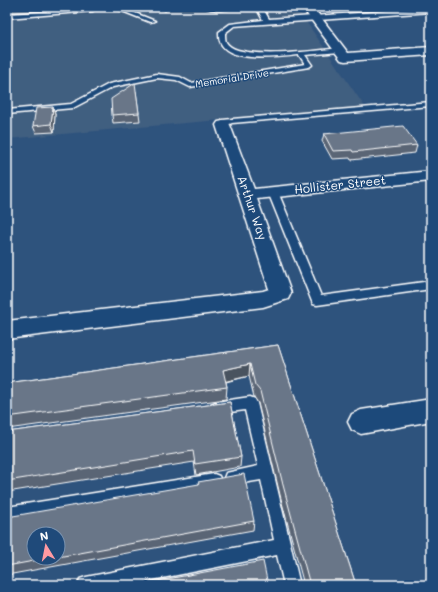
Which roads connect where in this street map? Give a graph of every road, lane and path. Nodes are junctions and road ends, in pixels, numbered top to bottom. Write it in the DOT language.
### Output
graph roads {
  1 [pos="91,7"];
  2 [pos="115,7"];
  3 [pos="230,7"];
  4 [pos="259,7"];
  5 [pos="307,7"];
  6 [pos="210,8"];
  7 [pos="431,10"];
  8 [pos="7,16"];
  9 [pos="314,17"];
  10 [pos="152,21"];
  11 [pos="267,21"];
  12 [pos="431,51"];
  13 [pos="301,53"];
  14 [pos="342,54"];
  15 [pos="431,104"];
  16 [pos="7,112"];
  17 [pos="223,125"];
  18 [pos="431,176"];
  19 [pos="273,192"];
  20 [pos="248,195"];
  21 [pos="431,285"];
  22 [pos="7,330"];
  23 [pos="203,410"];
  24 [pos="431,410"];
  25 [pos="361,422"];
  26 [pos="266,472"];
  27 [pos="7,515"];
  28 [pos="283,546"];
  29 [pos="86,585"];
  30 [pos="292,585"];
  1 -- 8 [label="lane"];
  2 -- 10 [label="lane"];
  3 -- 6 [label="lane"];
  4 -- 11 [label="lane"];
  5 -- 9 [label="street"];
  7 -- 9 [label="lane, Memorial Drive"];
  9 -- 11 [label="lane, Memorial Drive"];
  9 -- 14 [label="street"];
  11 -- 13 [label="lane, Memorial Drive"];
  12 -- 14 [label="street"];
  13 -- 14 [label="lane"];
  13 -- 16 [label="lane, Memorial Drive"];
  15 -- 17 [label="lane"];
  17 -- 20 [label="street, Arthur Way"];
  18 -- 19 [label="street, Hollister Street"];
  19 -- 20 [label="street, Hollister Street"];
  19 -- 21 [label="lane"];
  20 -- 22 [label="street, Arthur Way"];
  23 -- 26 [label="lane"];
  24 -- 25 [label="street"];
  26 -- 27 [label="lane"];
  26 -- 28 [label="lane"];
  28 -- 29 [label="lane"];
  28 -- 30 [label="lane"];
}
